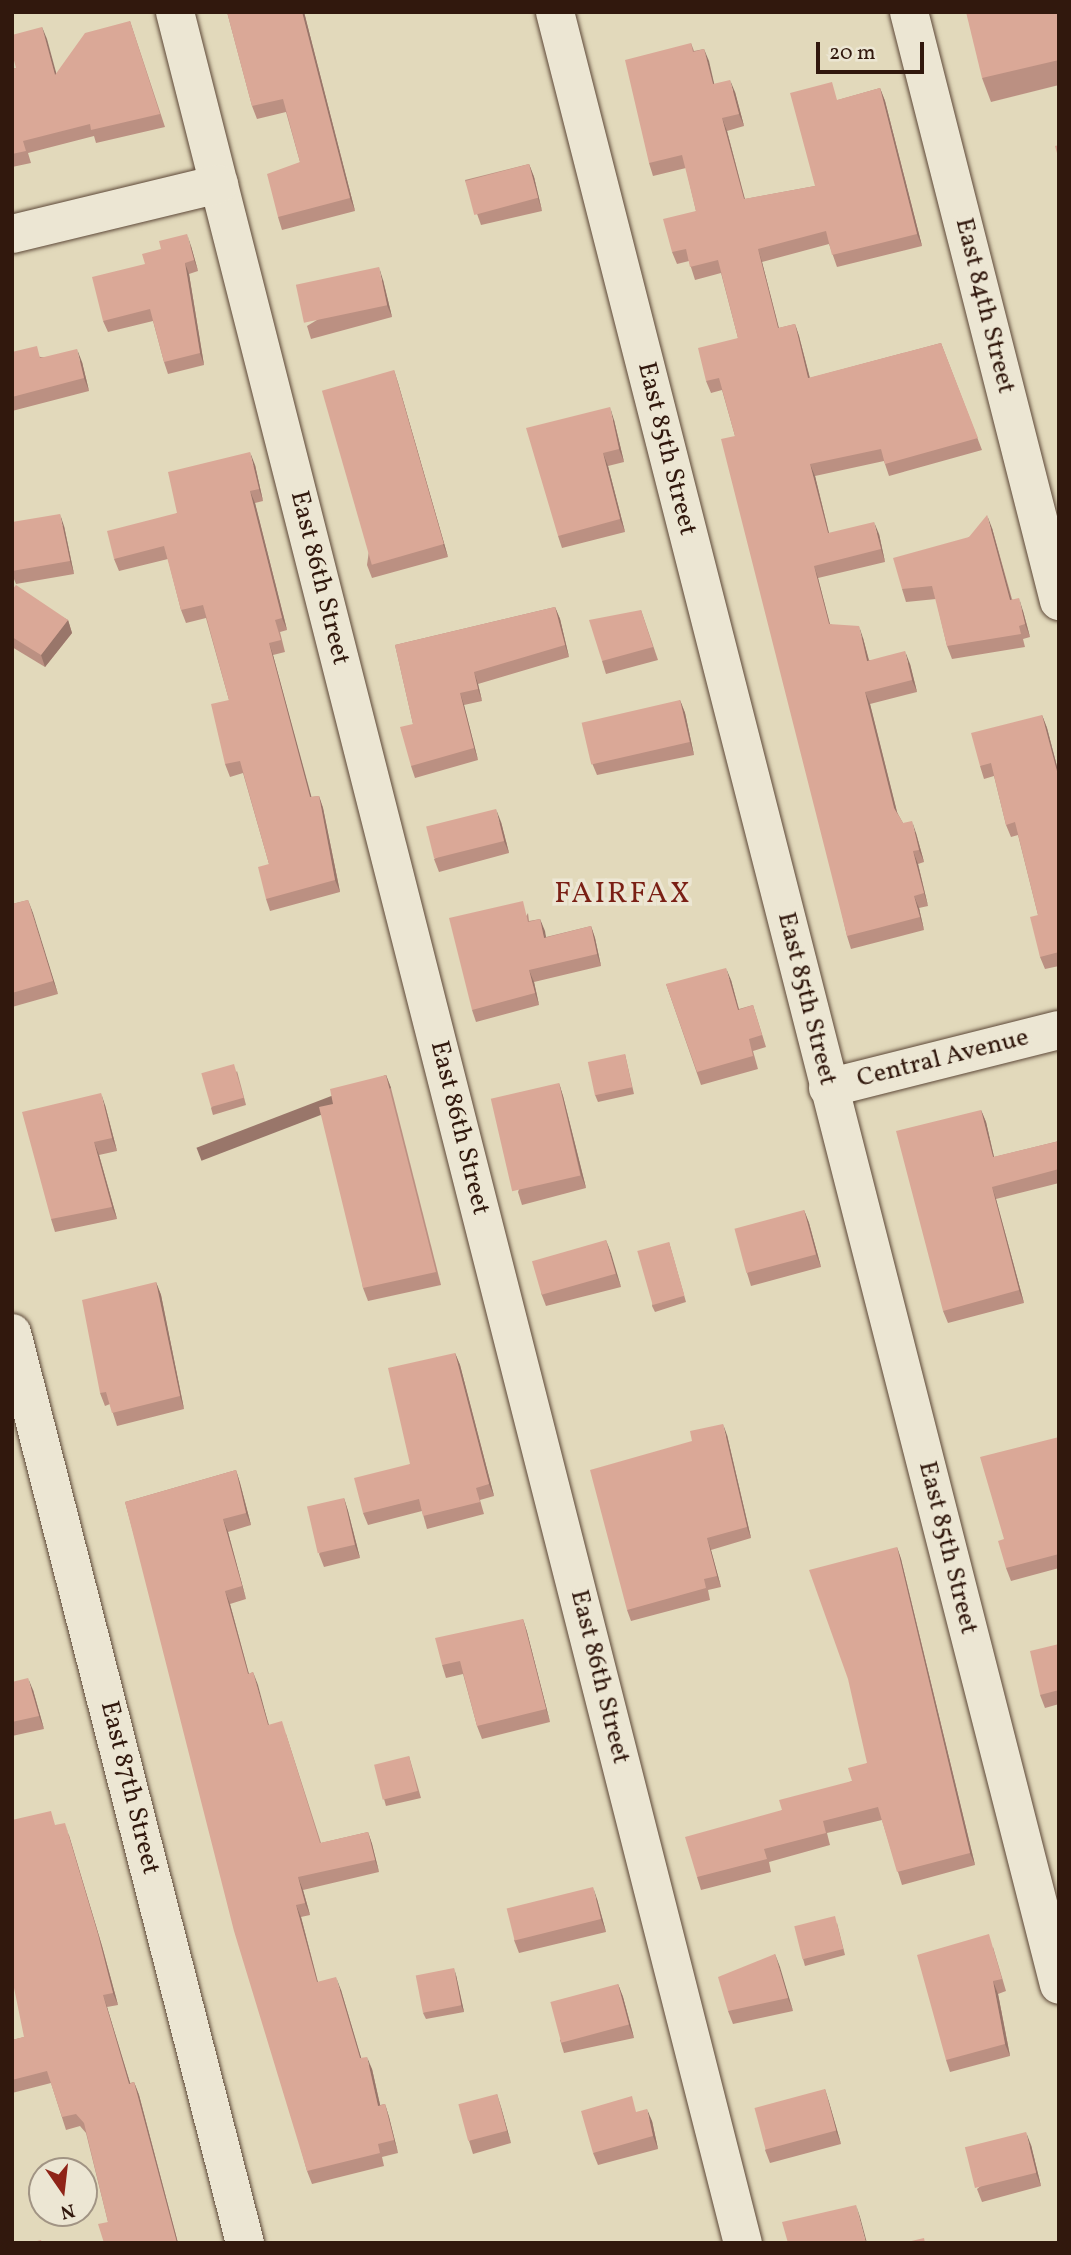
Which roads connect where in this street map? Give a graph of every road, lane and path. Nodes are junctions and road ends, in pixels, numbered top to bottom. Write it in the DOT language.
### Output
graph roads {
  1 [pos="175,12"];
  2 [pos="555,12"];
  3 [pos="909,12"];
  4 [pos="219,184"];
  5 [pos="12,234"];
  6 [pos="1059,601"];
  7 [pos="1059,1030"];
  8 [pos="828,1088"];
  9 [pos="12,1333"];
  10 [pos="1059,1985"];
  11 [pos="246,2243"];
  12 [pos="743,2243"];
  1 -- 4 [label="street, East 86th Street"];
  2 -- 8 [label="street, East 85th Street"];
  3 -- 6 [label="street, East 84th Street"];
  4 -- 5 [label="street"];
  4 -- 12 [label="street, East 86th Street"];
  7 -- 8 [label="street, Central Avenue"];
  8 -- 10 [label="street, East 85th Street"];
  9 -- 11 [label="street, East 87th Street"];
}
